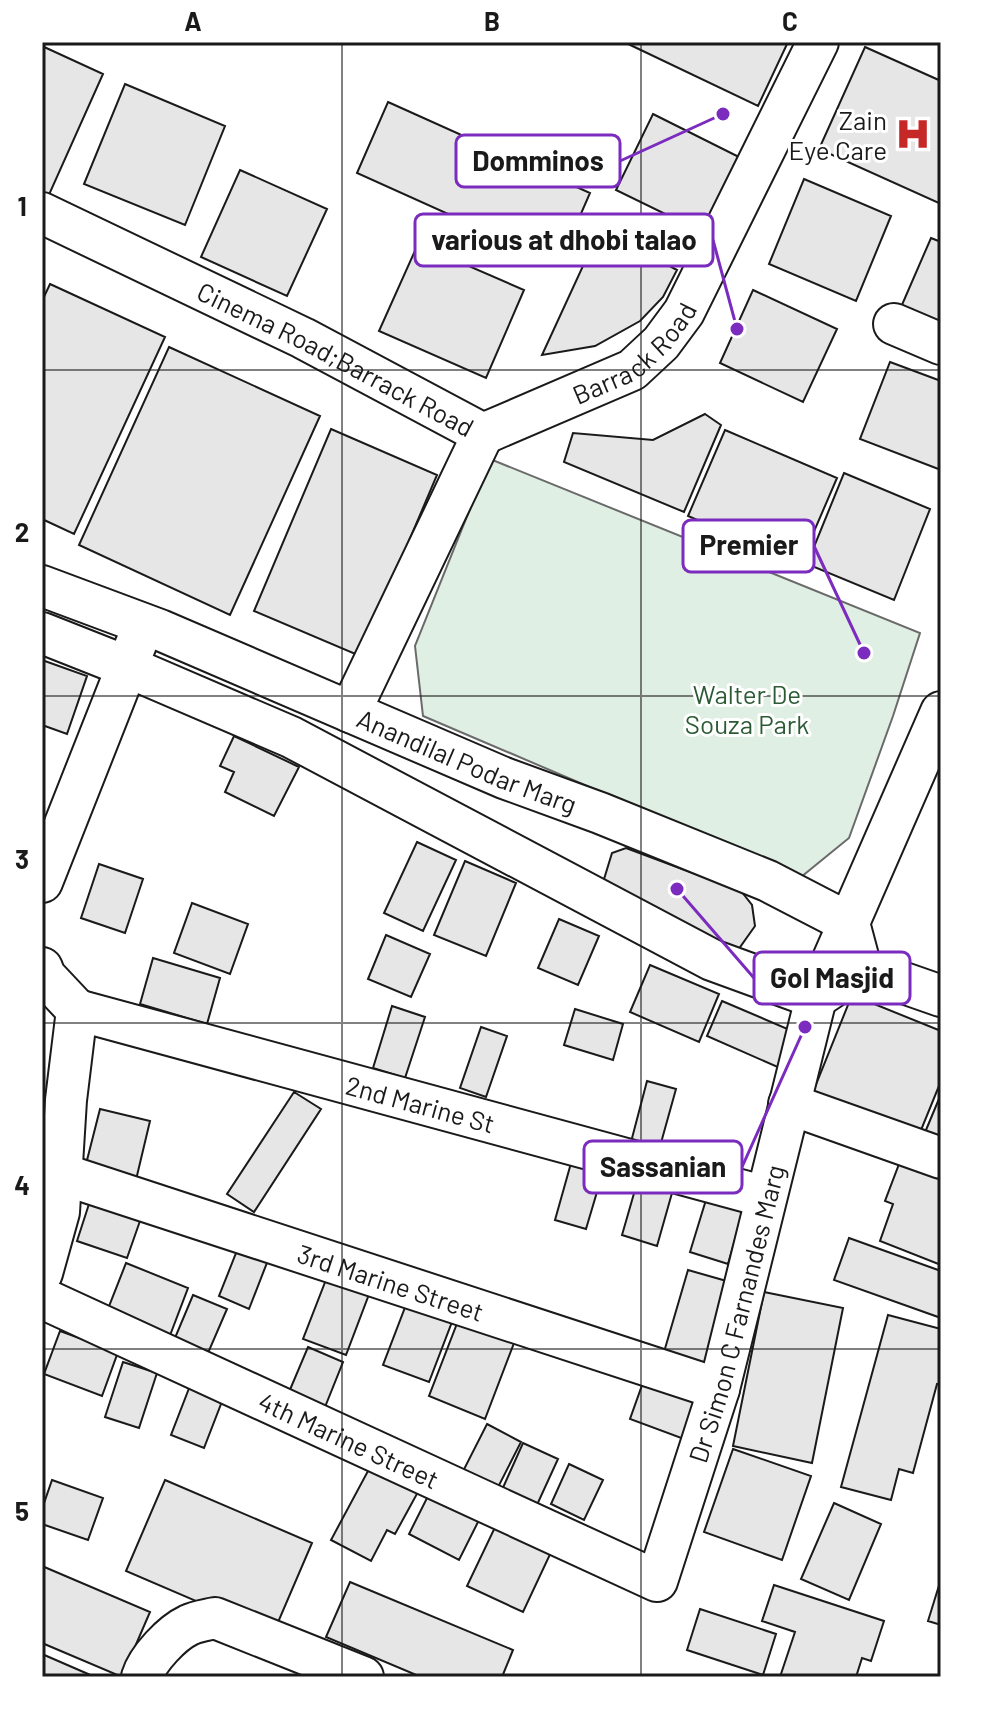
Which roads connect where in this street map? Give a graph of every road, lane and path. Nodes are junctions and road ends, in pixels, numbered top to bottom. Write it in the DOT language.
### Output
graph roads {
  1 [pos="818,42"];
  2 [pos="42,213"];
  3 [pos="894,324"];
  4 [pos="941,344"];
  5 [pos="483,434"];
  6 [pos="42,586"];
  7 [pos="144,624"];
  8 [pos="42,633"];
  9 [pos="128,667"];
  10 [pos="350,712"];
  11 [pos="941,712"];
  12 [pos="42,882"];
  13 [pos="849,923"];
  14 [pos="42,968"];
  15 [pos="861,968"];
  16 [pos="941,996"];
  17 [pos="816,998"];
  18 [pos="77,1010"];
  19 [pos="54,1097"];
  20 [pos="789,1104"];
  21 [pos="941,1158"];
  22 [pos="766,1197"];
  23 [pos="54,1198"];
  24 [pos="42,1273"];
  25 [pos="42,1298"];
  26 [pos="719,1389"];
  27 [pos="657,1581"];
  28 [pos="142,1677"];
  29 [pos="363,1677"];
  1 -- 5 [label="street, Barrack Road"];
  2 -- 5 [label="street, Cinema Road;Barrack Road"];
  3 -- 4 [label="street"];
  5 -- 10 [label="street, Cinema Road;Barrack Road"];
  6 -- 7 [label="street, Anandilal Podar Marg"];
  7 -- 9 [label="street"];
  7 -- 10 [label="street, Anandilal Podar Marg"];
  8 -- 9 [label="street, Anandilal Podar Marg"];
  9 -- 12 [label="street"];
  9 -- 17 [label="street, Anandilal Podar Marg"];
  10 -- 13 [label="street, Anandilal Podar Marg"];
  11 -- 13 [label="street, Dr Simon C Farnandes Marg"];
  13 -- 15 [label="street"];
  13 -- 17 [label="street, Dr Simon C Farnandes Marg"];
  14 -- 18 [label="street"];
  15 -- 16 [label="street"];
  15 -- 17 [label="street"];
  17 -- 20 [label="street, Dr Simon C Farnandes Marg"];
  18 -- 19 [label="street"];
  18 -- 22 [label="street, 2nd Marine St"];
  19 -- 23 [label="street"];
  20 -- 21 [label="street"];
  20 -- 22 [label="street, Dr Simon C Farnandes Marg"];
  22 -- 26 [label="street, Dr Simon C Farnandes Marg"];
  23 -- 24 [label="street"];
  23 -- 26 [label="street, 3rd Marine Street"];
  25 -- 27 [label="street, 4th Marine Street"];
  26 -- 27 [label="street, Dr Simon C Farnandes Marg"];
  28 -- 29 [label="street"];
}
